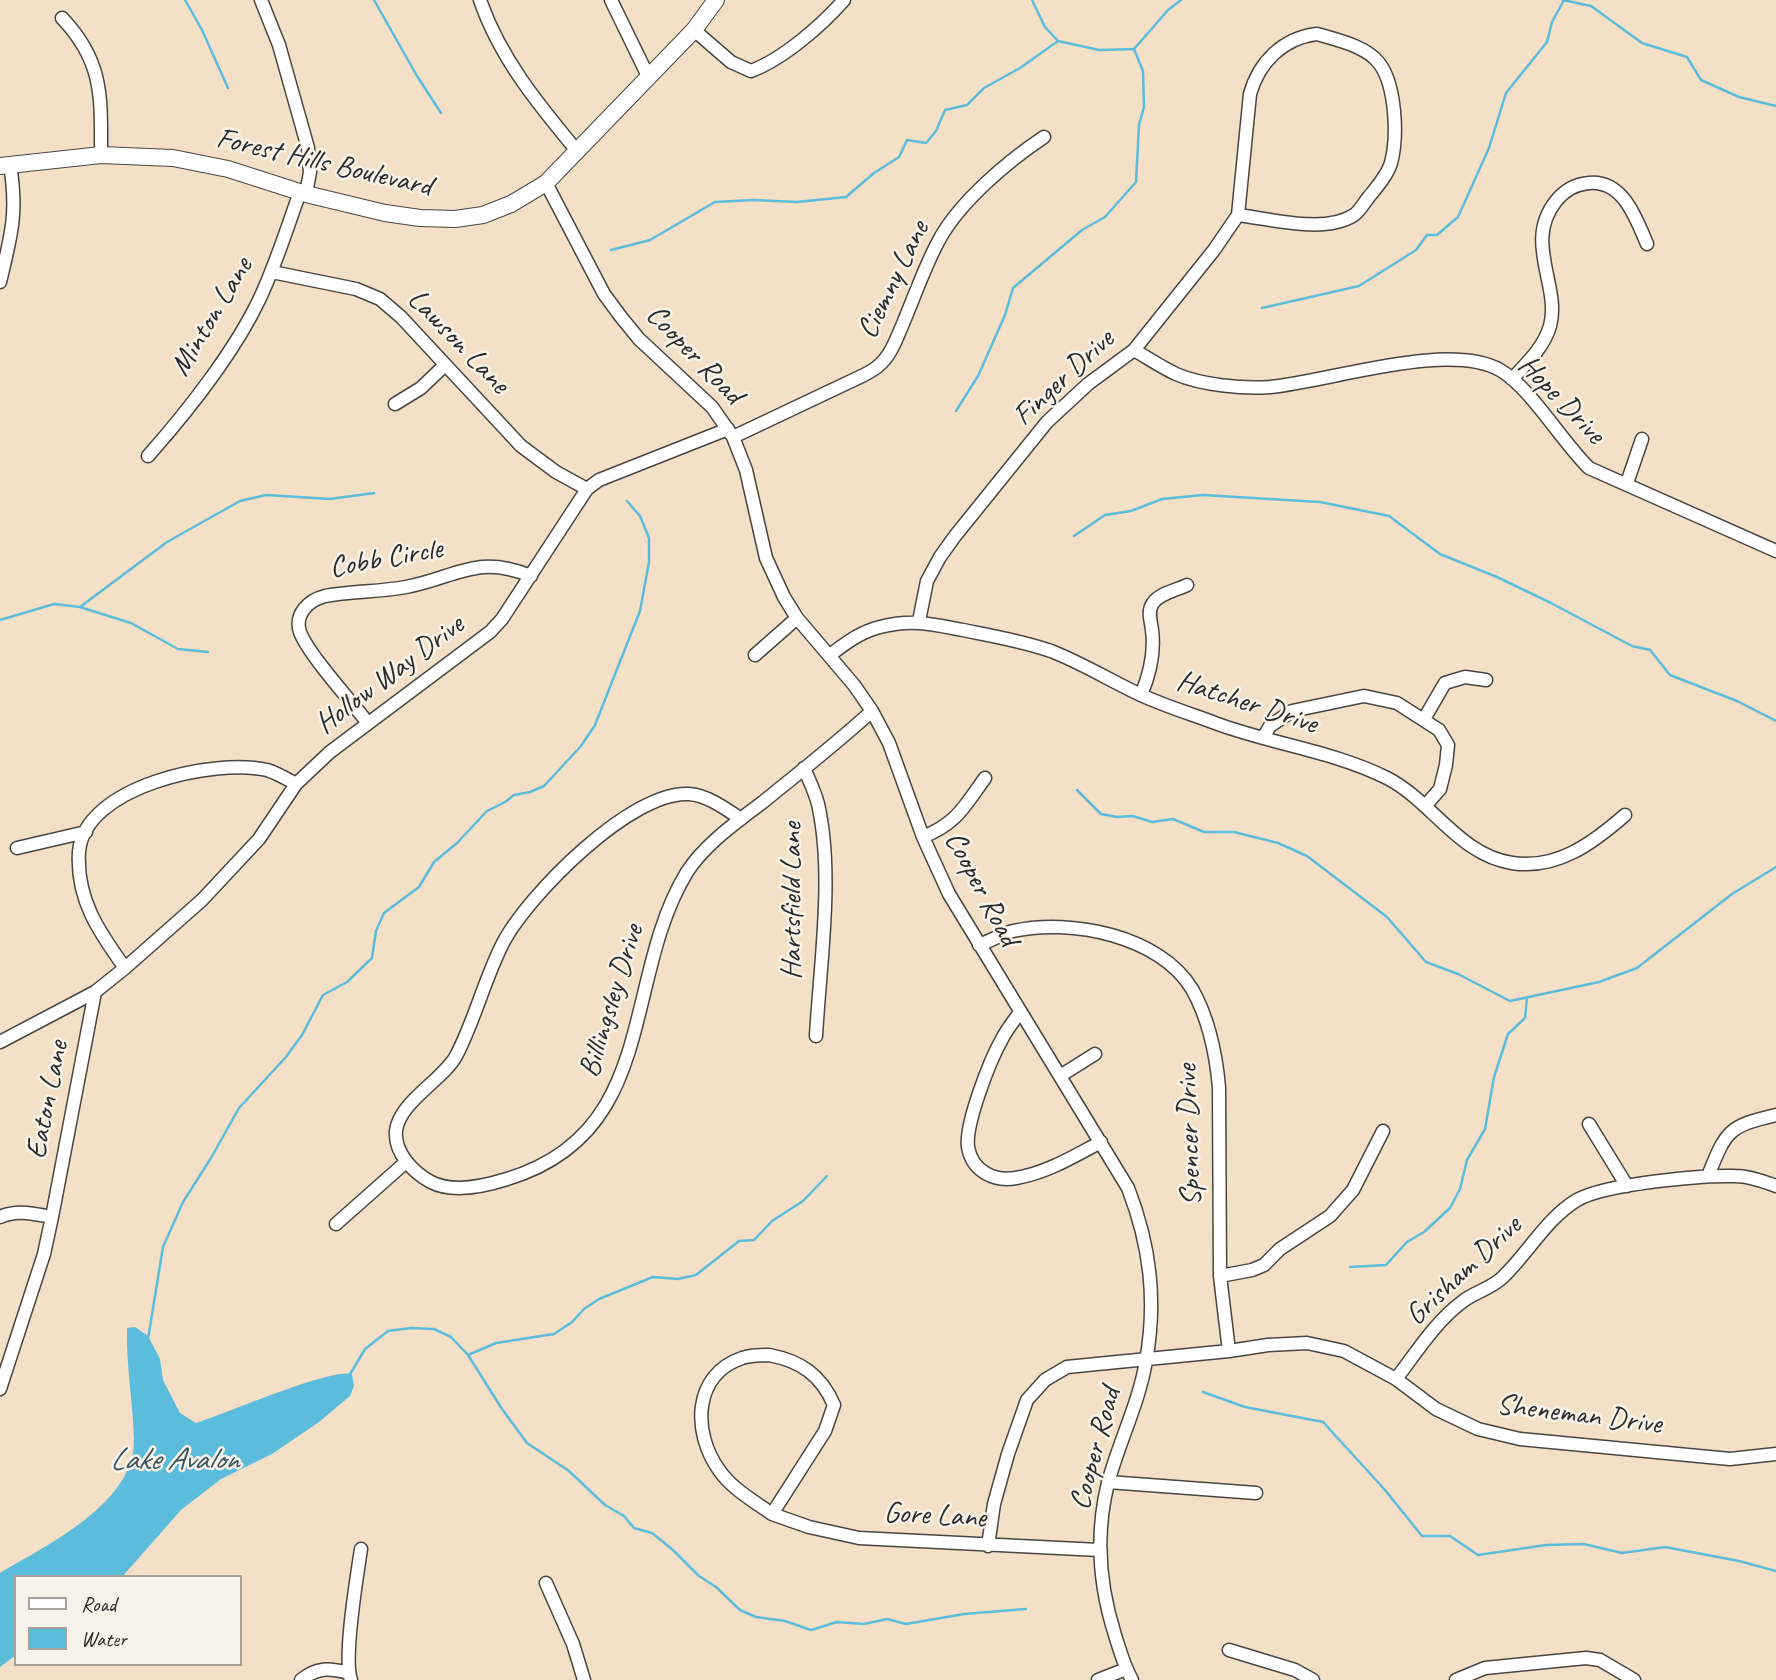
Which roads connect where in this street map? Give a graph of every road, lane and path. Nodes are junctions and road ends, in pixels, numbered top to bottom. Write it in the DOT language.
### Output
graph roads {
  1 [pos="261,0"];
  2 [pos="480,0"];
  3 [pos="611,0"];
  4 [pos="716,0"];
  5 [pos="844,0"];
  6 [pos="62,18"];
  7 [pos="694,30"];
  8 [pos="648,76"];
  9 [pos="1044,137"];
  10 [pos="577,152"];
  11 [pos="101,155"];
  12 [pos="5,166"];
  13 [pos="545,183"];
  14 [pos="303,193"];
  15 [pos="1238,215"];
  16 [pos="1647,244"];
  17 [pos="272,272"];
  18 [pos="0,282"];
  19 [pos="1134,350"];
  20 [pos="445,365"];
  21 [pos="1512,379"];
  22 [pos="395,404"];
  23 [pos="731,433"];
  24 [pos="1642,439"];
  25 [pos="148,456"];
  26 [pos="1627,483"];
  27 [pos="587,489"];
  28 [pos="1776,551"];
  29 [pos="531,576"];
  30 [pos="1187,585"];
  31 [pos="797,618"];
  32 [pos="919,621"];
  33 [pos="755,655"];
  34 [pos="830,655"];
  35 [pos="1486,680"];
  36 [pos="1141,695"];
  37 [pos="873,711"];
  38 [pos="1424,719"];
  39 [pos="367,722"];
  40 [pos="1263,738"];
  41 [pos="804,768"];
  42 [pos="985,778"];
  43 [pos="296,783"];
  44 [pos="1426,805"];
  45 [pos="1625,815"];
  46 [pos="741,819"];
  47 [pos="86,832"];
  48 [pos="923,837"];
  49 [pos="17,848"];
  50 [pos="979,946"];
  51 [pos="125,968"];
  52 [pos="95,992"];
  53 [pos="1020,1012"];
  54 [pos="816,1036"];
  55 [pos="0,1042"];
  56 [pos="1096,1054"];
  57 [pos="1060,1076"];
  58 [pos="1776,1115"];
  59 [pos="1589,1124"];
  60 [pos="1383,1131"];
  61 [pos="1101,1142"];
  62 [pos="406,1162"];
  63 [pos="1708,1176"];
  64 [pos="1628,1186"];
  65 [pos="1776,1186"];
  66 [pos="0,1217"];
  67 [pos="52,1217"];
  68 [pos="336,1224"];
  69 [pos="1220,1276"];
  70 [pos="1229,1351"];
  71 [pos="1147,1360"];
  72 [pos="1396,1379"];
  73 [pos="0,1390"];
  74 [pos="1776,1454"];
  75 [pos="1108,1482"];
  76 [pos="1256,1493"];
  77 [pos="772,1514"];
  78 [pos="988,1546"];
  79 [pos="361,1549"];
  80 [pos="1098,1550"];
  81 [pos="546,1583"];
  82 [pos="1229,1650"];
  83 [pos="1129,1674"];
  84 [pos="350,1676"];
  85 [pos="301,1680"];
  86 [pos="584,1680"];
  87 [pos="1098,1680"];
  88 [pos="1313,1680"];
  89 [pos="1456,1680"];
  90 [pos="1634,1680"];
  1 -- 14 [label="street, Minton Lane"];
  2 -- 10 [label="street"];
  3 -- 8 [label="street"];
  4 -- 7 [label="main road, Forest Hills Boulevard"];
  5 -- 7 [label="street"];
  6 -- 11 [label="street"];
  7 -- 8 [label="main road, Forest Hills Boulevard"];
  8 -- 10 [label="main road, Forest Hills Boulevard"];
  9 -- 23 [label="street, Ciemny Lane"];
  10 -- 13 [label="main road, Forest Hills Boulevard"];
  11 -- 12 [label="main road, Forest Hills Boulevard"];
  11 -- 14 [label="main road, Forest Hills Boulevard"];
  12 -- 18 [label="street"];
  13 -- 14 [label="main road, Forest Hills Boulevard"];
  13 -- 23 [label="street, Cooper Road"];
  14 -- 17 [label="street, Minton Lane"];
  15 -- 15 [label="street"];
  15 -- 19 [label="street, Finger Drive"];
  16 -- 21 [label="street"];
  17 -- 20 [label="street, Lawson Lane"];
  17 -- 25 [label="street, Minton Lane"];
  19 -- 21 [label="street, Hope Drive"];
  19 -- 32 [label="street, Finger Drive"];
  20 -- 22 [label="street"];
  20 -- 27 [label="street, Lawson Lane"];
  21 -- 26 [label="street, Hope Drive"];
  23 -- 27 [label="street, Hollow Way Drive"];
  23 -- 31 [label="street, Cooper Road"];
  24 -- 26 [label="street"];
  26 -- 28 [label="street, Hope Drive"];
  27 -- 29 [label="street, Hollow Way Drive"];
  29 -- 39 [label="street, Hollow Way Drive"];
  29 -- 39 [label="street, Cobb Circle"];
  30 -- 36 [label="street"];
  31 -- 33 [label="street"];
  31 -- 34 [label="street, Cooper Road"];
  32 -- 34 [label="street, Hatcher Drive"];
  32 -- 36 [label="street, Hatcher Drive"];
  34 -- 37 [label="street, Cooper Road"];
  35 -- 38 [label="street"];
  36 -- 40 [label="street, Hatcher Drive"];
  37 -- 41 [label="street, Billingsley Drive"];
  37 -- 48 [label="street, Cooper Road"];
  38 -- 40 [label="street"];
  38 -- 44 [label="street"];
  39 -- 43 [label="street, Hollow Way Drive"];
  40 -- 44 [label="street, Hatcher Drive"];
  41 -- 46 [label="street, Billingsley Drive"];
  41 -- 54 [label="street, Hartsfield Lane"];
  42 -- 48 [label="street"];
  43 -- 47 [label="street"];
  43 -- 51 [label="street, Hollow Way Drive"];
  44 -- 45 [label="street, Hatcher Drive"];
  46 -- 62 [label="street"];
  46 -- 62 [label="street, Billingsley Drive"];
  47 -- 49 [label="street"];
  47 -- 51 [label="street"];
  48 -- 50 [label="street, Cooper Road"];
  50 -- 53 [label="street, Cooper Road"];
  50 -- 69 [label="street, Spencer Drive"];
  51 -- 52 [label="street, Hollow Way Drive"];
  52 -- 55 [label="street, Hollow Way Drive"];
  52 -- 67 [label="street, Eaton Lane"];
  53 -- 57 [label="street, Cooper Road"];
  53 -- 61 [label="street"];
  56 -- 57 [label="street"];
  57 -- 61 [label="street, Cooper Road"];
  58 -- 63 [label="street"];
  59 -- 64 [label="street"];
  60 -- 69 [label="street"];
  61 -- 71 [label="street, Cooper Road"];
  62 -- 68 [label="street"];
  63 -- 64 [label="street, Grisham Drive"];
  63 -- 65 [label="street, Grisham Drive"];
  64 -- 72 [label="street, Grisham Drive"];
  66 -- 67 [label="street"];
  67 -- 73 [label="street, Eaton Lane"];
  69 -- 70 [label="street, Spencer Drive"];
  70 -- 71 [label="street, Sheneman Drive"];
  70 -- 72 [label="street, Sheneman Drive"];
  71 -- 75 [label="street, Cooper Road"];
  71 -- 78 [label="street, Sheneman Drive"];
  72 -- 74 [label="street, Sheneman Drive"];
  75 -- 76 [label="street"];
  75 -- 80 [label="street, Cooper Road"];
  77 -- 77 [label="street, Gore Lane"];
  77 -- 78 [label="street, Gore Lane"];
  78 -- 80 [label="street, Gore Lane"];
  79 -- 84 [label="street"];
  80 -- 83 [label="street, Cooper Road"];
  81 -- 86 [label="street"];
  82 -- 88 [label="street"];
  83 -- 87 [label="street"];
  84 -- 85 [label="street"];
  89 -- 90 [label="street"];
}
